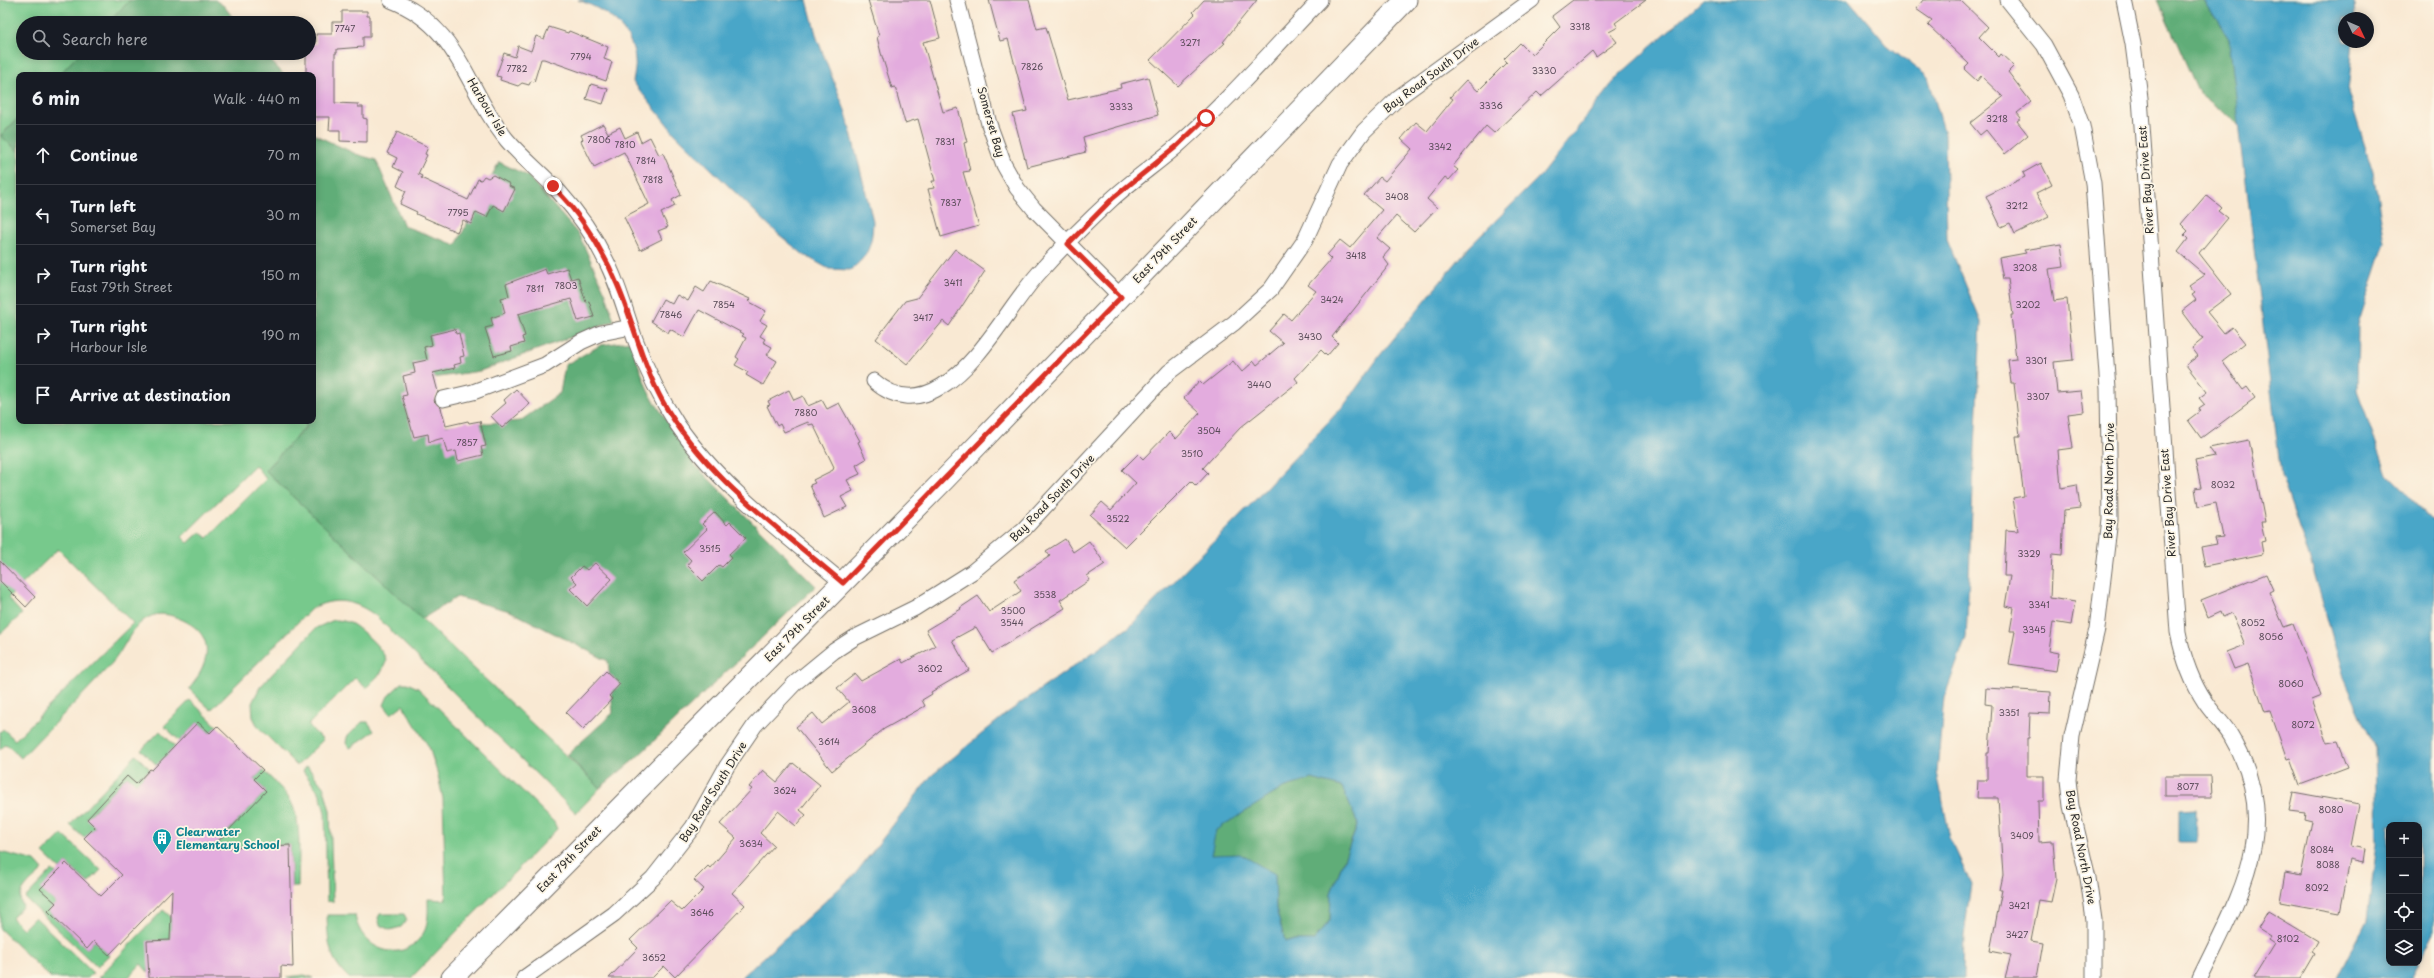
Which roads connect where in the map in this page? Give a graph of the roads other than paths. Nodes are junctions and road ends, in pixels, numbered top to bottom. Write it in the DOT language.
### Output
graph roads {
  1 [pos="391,0"];
  2 [pos="957,0"];
  3 [pos="1320,0"];
  4 [pos="1406,0"];
  5 [pos="1532,0"];
  6 [pos="2008,0"];
  7 [pos="2124,0"];
  8 [pos="1068,244"];
  9 [pos="1121,297"];
  10 [pos="631,327"];
  11 [pos="874,381"];
  12 [pos="443,399"];
  13 [pos="843,583"];
  14 [pos="452,978"];
  15 [pos="524,978"];
  16 [pos="2094,978"];
  17 [pos="2200,978"];
  1 -- 10 [label="street, Harbour Isle"];
  2 -- 8 [label="street, Somerset Bay"];
  3 -- 8 [label="street"];
  4 -- 9 [label="street, East 79th Street"];
  5 -- 15 [label="street, Bay Road South Drive"];
  6 -- 16 [label="street, Bay Road North Drive"];
  7 -- 17 [label="street, River Bay Drive East"];
  8 -- 9 [label="street, Somerset Bay"];
  8 -- 11 [label="street"];
  9 -- 13 [label="street, East 79th Street"];
  10 -- 12 [label="street"];
  10 -- 13 [label="street, Harbour Isle"];
  13 -- 14 [label="street, East 79th Street"];
}
